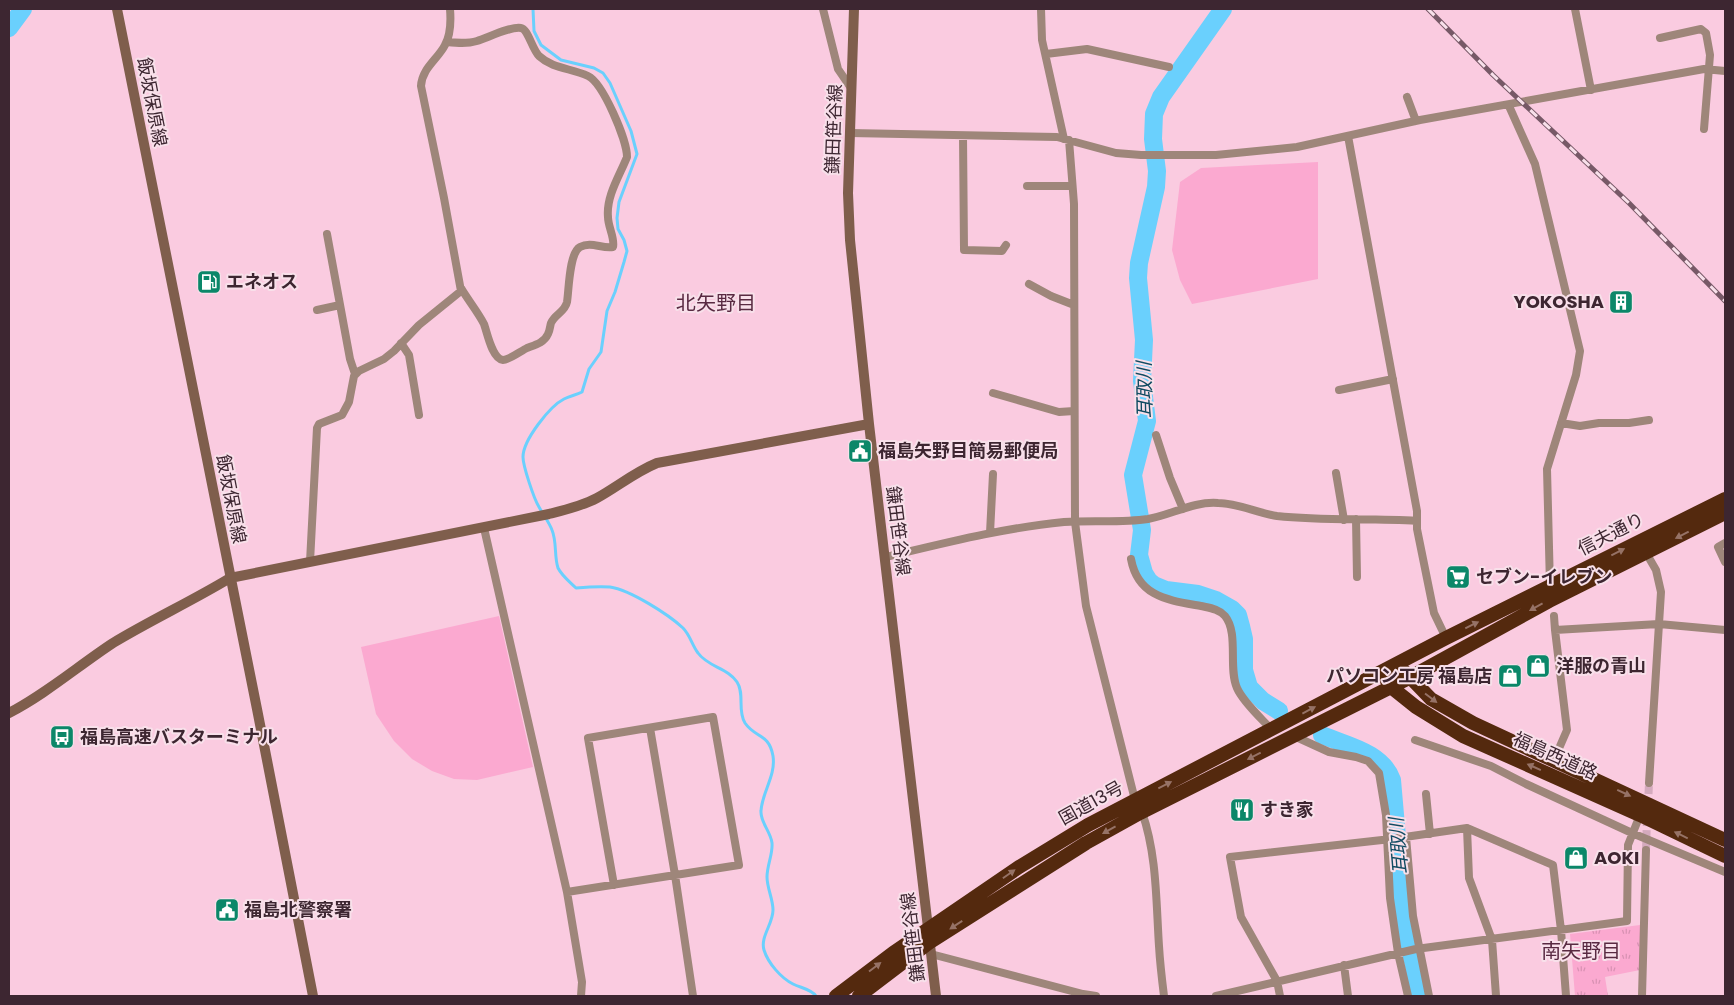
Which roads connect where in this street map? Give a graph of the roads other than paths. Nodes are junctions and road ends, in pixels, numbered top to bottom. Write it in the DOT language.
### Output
graph roads {
  1 [pos="117,9"];
  2 [pos="450,9"];
  3 [pos="823,9"];
  4 [pos="854,9"];
  5 [pos="1041,9"];
  6 [pos="1575,9"];
  7 [pos="1660,38"];
  8 [pos="447,42"];
  9 [pos="1046,54"];
  10 [pos="1169,67"];
  11 [pos="1708,70"];
  12 [pos="1725,71"];
  13 [pos="851,88"];
  14 [pos="1591,90"];
  15 [pos="1407,96"];
  16 [pos="1509,106"];
  17 [pos="1418,121"];
  18 [pos="1704,129"];
  19 [pos="850,133"];
  20 [pos="963,136"];
  21 [pos="1348,136"];
  22 [pos="1066,140"];
  23 [pos="1027,186"];
  24 [pos="1072,186"];
  25 [pos="327,234"];
  26 [pos="1006,245"];
  27 [pos="1030,284"];
  28 [pos="461,288"];
  29 [pos="340,305"];
  30 [pos="1074,305"];
  31 [pos="317,310"];
  32 [pos="401,343"];
  33 [pos="355,374"];
  34 [pos="1393,379"];
  35 [pos="1339,390"];
  36 [pos="993,393"];
  37 [pos="1074,411"];
  38 [pos="419,415"];
  39 [pos="1649,420"];
  40 [pos="1560,422"];
  41 [pos="869,424"];
  42 [pos="1156,435"];
  43 [pos="1336,473"];
  44 [pos="993,474"];
  45 [pos="1725,499"];
  46 [pos="1183,509"];
  47 [pos="1725,513"];
  48 [pos="1356,519"];
  49 [pos="1344,520"];
  50 [pos="1075,522"];
  51 [pos="1417,522"];
  52 [pos="484,528"];
  53 [pos="990,532"];
  54 [pos="1725,543"];
  55 [pos="1643,547"];
  56 [pos="886,557"];
  57 [pos="1130,559"];
  58 [pos="310,562"];
  59 [pos="1725,562"];
  60 [pos="1357,577"];
  61 [pos="230,578"];
  62 [pos="1550,586"];
  63 [pos="1554,616"];
  64 [pos="1659,624"];
  65 [pos="1555,630"];
  66 [pos="1725,630"];
  67 [pos="1446,638"];
  68 [pos="1398,663"];
  69 [pos="1381,672"];
  70 [pos="1409,678"];
  71 [pos="1391,686"];
  72 [pos="9,713"];
  73 [pos="650,728"];
  74 [pos="1271,730"];
  75 [pos="1294,736"];
  76 [pos="1415,740"];
  77 [pos="1500,752"];
  78 [pos="1554,760"];
  79 [pos="1491,766"];
  80 [pos="1649,783"];
  81 [pos="1426,794"];
  82 [pos="1139,806"];
  83 [pos="1640,815"];
  84 [pos="1466,828"];
  85 [pos="1632,832"];
  86 [pos="1430,834"];
  87 [pos="1404,838"];
  88 [pos="1389,839"];
  89 [pos="1725,840"];
  90 [pos="1646,850"];
  91 [pos="1725,856"];
  92 [pos="1725,872"];
  93 [pos="675,875"];
  94 [pos="614,885"];
  95 [pos="567,892"];
  96 [pos="1560,930"];
  97 [pos="1492,940"];
  98 [pos="930,942"];
  99 [pos="1418,949"];
  100 [pos="1400,952"];
  101 [pos="1344,965"];
  102 [pos="1277,982"];
  103 [pos="1232,994"];
  104 [pos="1083,995"];
  105 [pos="313,996"];
  106 [pos="581,996"];
  107 [pos="693,996"];
  108 [pos="836,996"];
  109 [pos="859,996"];
  110 [pos="936,996"];
  111 [pos="1096,996"];
  112 [pos="1164,996"];
  113 [pos="1216,996"];
  114 [pos="1280,996"];
  115 [pos="1348,996"];
  116 [pos="1408,996"];
  117 [pos="1429,996"];
  118 [pos="1496,996"];
  119 [pos="1566,996"];
  120 [pos="1642,996"];
  1 -- 61 [label="street, 飯坂保原線"];
  2 -- 8 [label="street"];
  3 -- 13 [label="street"];
  4 -- 13 [label="street, 鎌田笹谷線"];
  5 -- 9 [label="street"];
  6 -- 14 [label="street"];
  7 -- 11 [label="street"];
  8 -- 28 [label="street"];
  8 -- 28 [label="street"];
  9 -- 10 [label="street"];
  9 -- 22 [label="street"];
  11 -- 12 [label="street"];
  11 -- 14 [label="street"];
  11 -- 18 [label="street"];
  13 -- 19 [label="street, 鎌田笹谷線"];
  14 -- 16 [label="street"];
  15 -- 17 [label="street"];
  16 -- 17 [label="street"];
  16 -- 40 [label="street"];
  17 -- 21 [label="street"];
  19 -- 20 [label="street"];
  19 -- 41 [label="street, 鎌田笹谷線"];
  20 -- 22 [label="street"];
  20 -- 26 [label="street"];
  21 -- 22 [label="street"];
  21 -- 34 [label="street"];
  22 -- 24 [label="street"];
  23 -- 24 [label="street"];
  24 -- 30 [label="street"];
  25 -- 29 [label="street"];
  27 -- 30 [label="street"];
  28 -- 32 [label="street"];
  29 -- 31 [label="street"];
  29 -- 33 [label="street"];
  30 -- 37 [label="street"];
  32 -- 33 [label="street"];
  32 -- 38 [label="street"];
  33 -- 58 [label="street"];
  34 -- 35 [label="street"];
  34 -- 51 [label="street"];
  36 -- 37 [label="street"];
  37 -- 50 [label="street"];
  39 -- 40 [label="street"];
  40 -- 62 [label="street"];
  41 -- 52 [label="street"];
  41 -- 56 [label="street, 鎌田笹谷線"];
  42 -- 46 [label="street"];
  43 -- 49 [label="street"];
  44 -- 53 [label="street"];
  45 -- 55 [label="highway, 信夫通り"];
  46 -- 49 [label="street"];
  46 -- 50 [label="street"];
  47 -- 55 [label="highway, 信夫通り, one-way"];
  48 -- 49 [label="street"];
  48 -- 51 [label="street"];
  48 -- 60 [label="street"];
  50 -- 53 [label="street"];
  50 -- 82 [label="street"];
  51 -- 67 [label="street"];
  52 -- 58 [label="street"];
  52 -- 95 [label="street"];
  53 -- 56 [label="street"];
  54 -- 59 [label="street"];
  62 -- 55 [label="highway, 信夫通り, one-way"];
  55 -- 64 [label="street"];
  55 -- 70 [label="highway, 信夫通り, one-way"];
  56 -- 98 [label="street, 鎌田笹谷線"];
  57 -- 74 [label="street"];
  58 -- 61 [label="street"];
  61 -- 72 [label="street"];
  61 -- 105 [label="street, 飯坂保原線"];
  67 -- 62 [label="highway, 信夫通り, one-way"];
  63 -- 65 [label="street"];
  64 -- 65 [label="street"];
  64 -- 66 [label="street"];
  64 -- 80 [label="street"];
  65 -- 78 [label="street"];
  67 -- 68 [label="highway, 信夫通り"];
  68 -- 69 [label="highway, 信夫通り"];
  68 -- 70 [label="highway, 福島西道路"];
  69 -- 71 [label="highway, 福島西道路"];
  74 -- 69 [label="highway, 国道13号, one-way"];
  70 -- 71 [label="highway, 信夫通り"];
  70 -- 78 [label="highway, 福島西道路, one-way"];
  71 -- 75 [label="highway, 国道13号"];
  71 -- 77 [label="highway, 福島西道路"];
  73 -- 93 [label="street"];
  73 -- 93 [label="street"];
  73 -- 94 [label="street"];
  82 -- 74 [label="highway, 国道13号, one-way"];
  75 -- 82 [label="highway, 国道13号, one-way"];
  75 -- 88 [label="street"];
  76 -- 79 [label="street"];
  77 -- 79 [label="street"];
  83 -- 77 [label="highway, 福島西道路, one-way"];
  78 -- 89 [label="highway, 福島西道路, one-way"];
  79 -- 85 [label="street"];
  81 -- 86 [label="street"];
  82 -- 98 [label="highway, 国道13号"];
  82 -- 112 [label="street"];
  83 -- 85 [label="street"];
  91 -- 83 [label="highway, 福島西道路, one-way"];
  84 -- 86 [label="street"];
  84 -- 96 [label="street"];
  84 -- 97 [label="street"];
  85 -- 92 [label="street"];
  85 -- 96 [label="street"];
  86 -- 87 [label="street"];
  87 -- 88 [label="street"];
  87 -- 99 [label="street"];
  88 -- 100 [label="street"];
  88 -- 102 [label="street"];
  90 -- 120 [label="street"];
  93 -- 94 [label="street"];
  93 -- 107 [label="street"];
  94 -- 95 [label="street"];
  95 -- 106 [label="street"];
  96 -- 97 [label="street"];
  96 -- 119 [label="street"];
  97 -- 99 [label="street"];
  97 -- 118 [label="street"];
  98 -- 104 [label="street"];
  108 -- 98 [label="highway, 国道13号, one-way"];
  98 -- 109 [label="highway, 国道13号"];
  98 -- 110 [label="street, 鎌田笹谷線"];
  99 -- 100 [label="street"];
  99 -- 117 [label="street"];
  100 -- 101 [label="street"];
  100 -- 116 [label="street"];
  101 -- 102 [label="street"];
  101 -- 115 [label="street"];
  102 -- 103 [label="street"];
  102 -- 114 [label="street"];
  103 -- 113 [label="street"];
  104 -- 111 [label="street"];
}
